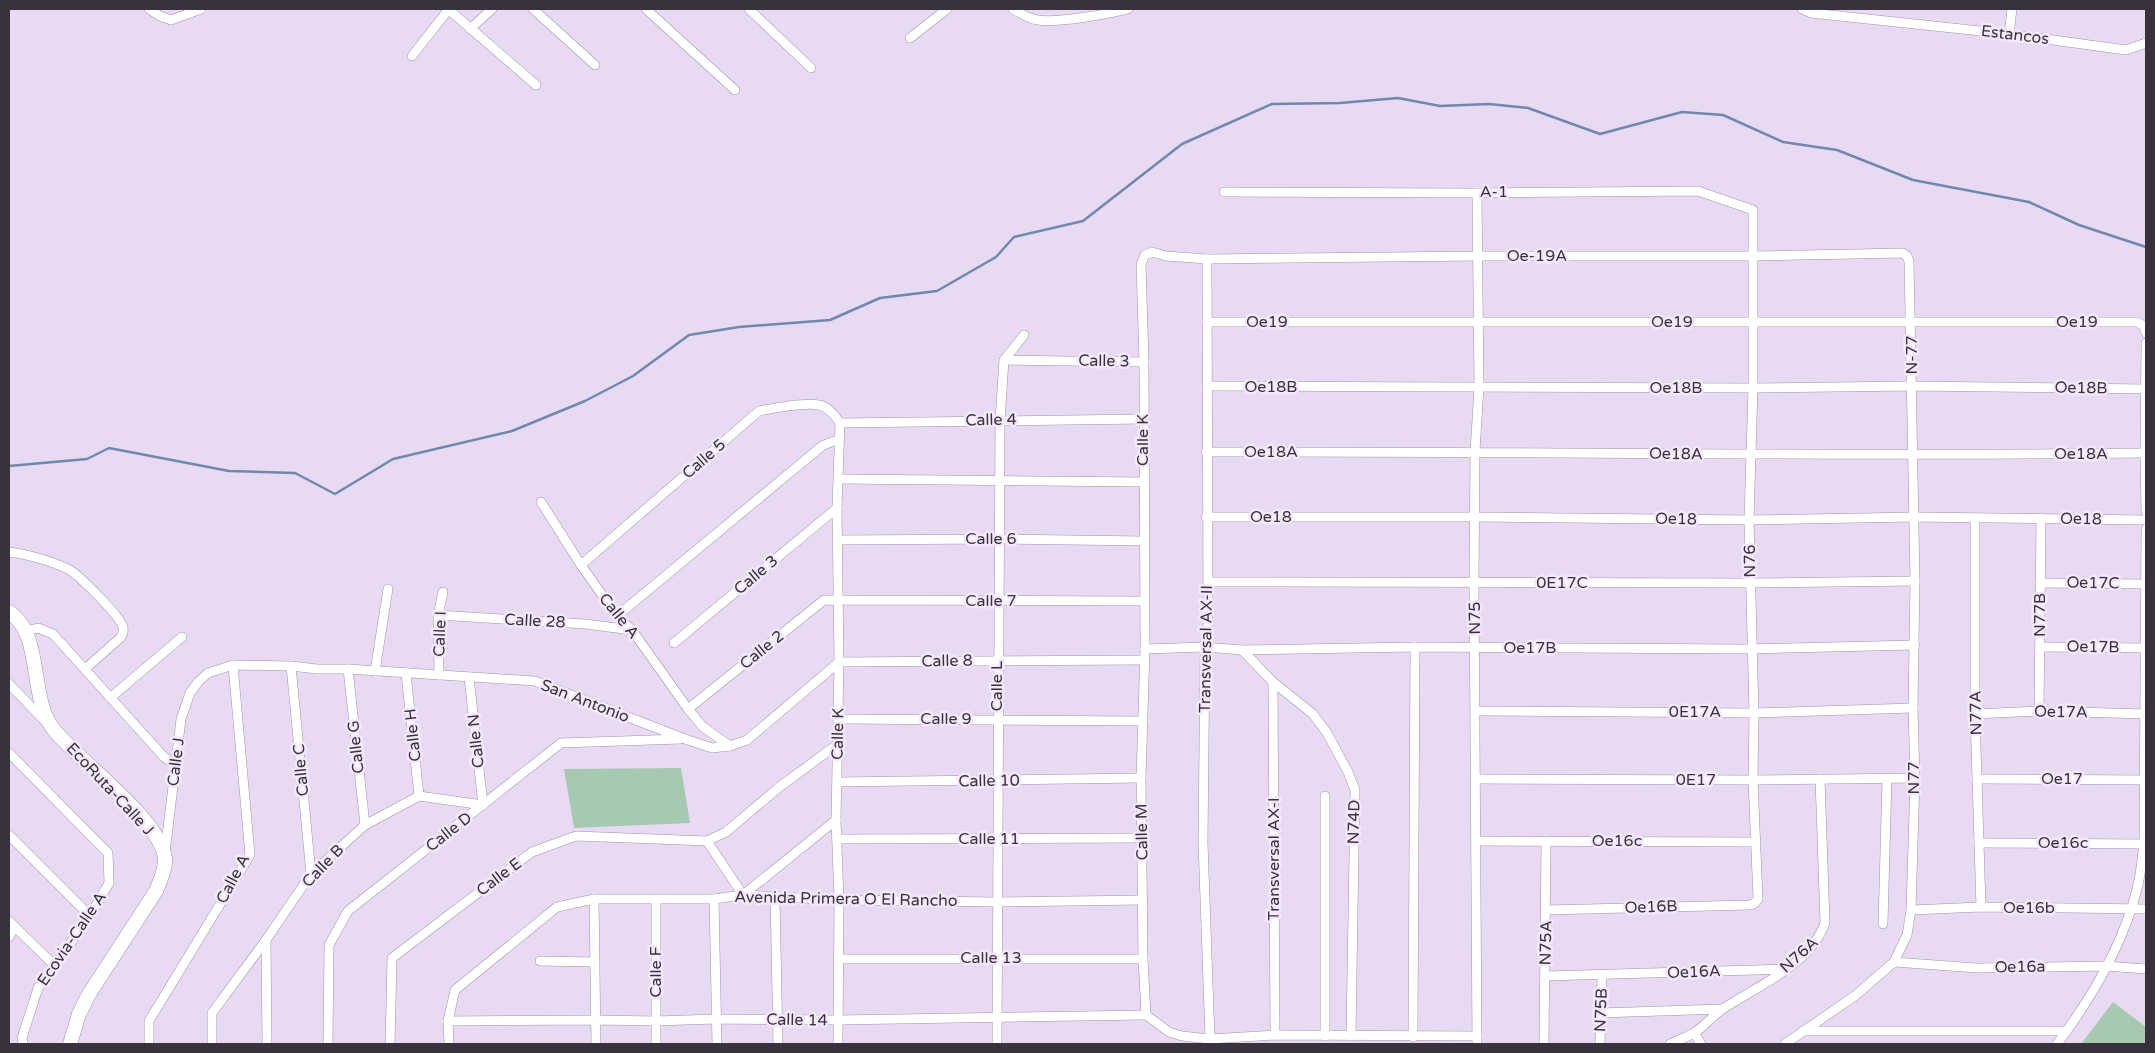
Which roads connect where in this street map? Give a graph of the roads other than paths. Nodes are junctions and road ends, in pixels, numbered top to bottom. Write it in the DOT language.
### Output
graph roads {
  1 [pos="149,9"];
  2 [pos="201,9"];
  3 [pos="448,9"];
  4 [pos="492,9"];
  5 [pos="533,9"];
  6 [pos="646,9"];
  7 [pos="748,9"];
  8 [pos="947,9"];
  9 [pos="1013,9"];
  10 [pos="1128,9"];
  11 [pos="1802,9"];
  12 [pos="2012,9"];
  13 [pos="470,30"];
  14 [pos="2009,34"];
  15 [pos="910,38"];
  16 [pos="2146,43"];
  17 [pos="412,56"];
  18 [pos="595,65"];
  19 [pos="811,68"];
  20 [pos="536,85"];
  21 [pos="736,90"];
  22 [pos="1224,192"];
  23 [pos="1477,193"];
  24 [pos="1753,217"];
  25 [pos="1166,256"];
  26 [pos="1479,256"];
  27 [pos="1753,256"];
  28 [pos="1908,256"];
  29 [pos="1207,259"];
  30 [pos="1207,322"];
  31 [pos="1478,322"];
  32 [pos="1753,322"];
  33 [pos="1912,322"];
  34 [pos="2146,333"];
  35 [pos="1024,335"];
  36 [pos="2146,343"];
  37 [pos="1004,360"];
  38 [pos="1144,362"];
  39 [pos="1206,386"];
  40 [pos="1911,386"];
  41 [pos="1479,388"];
  42 [pos="1753,388"];
  43 [pos="2145,389"];
  44 [pos="1143,418"];
  45 [pos="1000,420"];
  46 [pos="840,423"];
  47 [pos="839,440"];
  48 [pos="1475,451"];
  49 [pos="1206,452"];
  50 [pos="1913,454"];
  51 [pos="2145,454"];
  52 [pos="1751,455"];
  53 [pos="839,479"];
  54 [pos="1000,482"];
  55 [pos="1143,482"];
  56 [pos="541,502"];
  57 [pos="838,508"];
  58 [pos="2146,512"];
  59 [pos="1475,516"];
  60 [pos="1206,517"];
  61 [pos="1914,517"];
  62 [pos="1975,518"];
  63 [pos="2041,518"];
  64 [pos="1749,520"];
  65 [pos="2146,520"];
  66 [pos="2146,530"];
  67 [pos="998,539"];
  68 [pos="838,540"];
  69 [pos="1144,541"];
  70 [pos="9,552"];
  71 [pos="581,565"];
  72 [pos="1915,581"];
  73 [pos="1208,582"];
  74 [pos="1474,583"];
  75 [pos="1750,583"];
  76 [pos="2040,583"];
  77 [pos="2146,584"];
  78 [pos="388,589"];
  79 [pos="443,592"];
  80 [pos="838,600"];
  81 [pos="1000,601"];
  82 [pos="1144,601"];
  83 [pos="9,612"];
  84 [pos="438,615"];
  85 [pos="617,616"];
  86 [pos="632,630"];
  87 [pos="26,631"];
  88 [pos="182,637"];
  89 [pos="674,643"];
  90 [pos="1915,645"];
  91 [pos="1205,647"];
  92 [pos="1415,647"];
  93 [pos="2040,647"];
  94 [pos="1475,648"];
  95 [pos="2146,648"];
  96 [pos="1144,649"];
  97 [pos="1752,649"];
  98 [pos="1242,650"];
  99 [pos="1144,660"];
  100 [pos="997,661"];
  101 [pos="839,662"];
  102 [pos="233,665"];
  103 [pos="291,666"];
  104 [pos="85,669"];
  105 [pos="348,669"];
  106 [pos="375,671"];
  107 [pos="208,673"];
  108 [pos="406,674"];
  109 [pos="439,675"];
  110 [pos="469,677"];
  111 [pos="1273,682"];
  112 [pos="9,684"];
  113 [pos="110,698"];
  114 [pos="1914,708"];
  115 [pos="688,709"];
  116 [pos="1476,711"];
  117 [pos="2038,711"];
  118 [pos="1754,712"];
  119 [pos="1975,714"];
  120 [pos="2146,714"];
  121 [pos="838,719"];
  122 [pos="997,720"];
  123 [pos="1143,722"];
  124 [pos="703,727"];
  125 [pos="53,729"];
  126 [pos="685,739"];
  127 [pos="696,742"];
  128 [pos="838,744"];
  129 [pos="730,746"];
  130 [pos="9,753"];
  131 [pos="176,765"];
  132 [pos="1141,778"];
  133 [pos="1820,778"];
  134 [pos="1886,778"];
  135 [pos="1915,778"];
  136 [pos="1476,779"];
  137 [pos="1977,779"];
  138 [pos="1753,780"];
  139 [pos="2146,780"];
  140 [pos="997,781"];
  141 [pos="838,782"];
  142 [pos="419,796"];
  143 [pos="1326,796"];
  144 [pos="483,805"];
  145 [pos="836,820"];
  146 [pos="365,825"];
  147 [pos="9,835"];
  148 [pos="1142,838"];
  149 [pos="837,839"];
  150 [pos="997,840"];
  151 [pos="707,841"];
  152 [pos="1477,841"];
  153 [pos="1546,841"];
  154 [pos="1756,842"];
  155 [pos="1979,843"];
  156 [pos="2145,844"];
  157 [pos="165,858"];
  158 [pos="311,874"];
  159 [pos="743,895"];
  160 [pos="775,897"];
  161 [pos="594,899"];
  162 [pos="714,899"];
  163 [pos="656,900"];
  164 [pos="839,900"];
  165 [pos="1143,900"];
  166 [pos="999,902"];
  167 [pos="1755,903"];
  168 [pos="1981,908"];
  169 [pos="2132,908"];
  170 [pos="2146,909"];
  171 [pos="1546,910"];
  172 [pos="1911,910"];
  173 [pos="90,916"];
  174 [pos="12,924"];
  175 [pos="1883,924"];
  176 [pos="9,937"];
  177 [pos="266,940"];
  178 [pos="997,958"];
  179 [pos="838,959"];
  180 [pos="1143,959"];
  181 [pos="540,961"];
  182 [pos="594,962"];
  183 [pos="1894,962"];
  184 [pos="55,966"];
  185 [pos="2106,966"];
  186 [pos="1786,969"];
  187 [pos="2146,969"];
  188 [pos="1545,976"];
  189 [pos="1602,976"];
  190 [pos="1722,1009"];
  191 [pos="1600,1012"];
  192 [pos="1146,1015"];
  193 [pos="996,1017"];
  194 [pos="716,1019"];
  195 [pos="596,1020"];
  196 [pos="778,1020"];
  197 [pos="838,1020"];
  198 [pos="448,1021"];
  199 [pos="656,1021"];
  200 [pos="1803,1031"];
  201 [pos="2066,1032"];
  202 [pos="1694,1033"];
  203 [pos="1275,1035"];
  204 [pos="1324,1036"];
  205 [pos="1351,1036"];
  206 [pos="1413,1036"];
  207 [pos="1210,1039"];
  208 [pos="1477,1040"];
  209 [pos="23,1044"];
  210 [pos="70,1044"];
  211 [pos="149,1044"];
  212 [pos="212,1044"];
  213 [pos="267,1044"];
  214 [pos="328,1044"];
  215 [pos="390,1044"];
  216 [pos="449,1044"];
  217 [pos="596,1044"];
  218 [pos="656,1044"];
  219 [pos="717,1044"];
  220 [pos="778,1044"];
  221 [pos="838,1044"];
  222 [pos="997,1044"];
  223 [pos="1544,1044"];
  224 [pos="1600,1044"];
  225 [pos="1670,1044"];
  226 [pos="1701,1044"];
  227 [pos="1785,1044"];
  228 [pos="2057,1044"];
  1 -- 2 [label="street"];
  3 -- 13 [label="street"];
  3 -- 17 [label="street"];
  4 -- 13 [label="street"];
  5 -- 18 [label="street"];
  6 -- 21 [label="street"];
  7 -- 19 [label="street"];
  8 -- 15 [label="street"];
  9 -- 10 [label="street"];
  11 -- 14 [label="street, Estancos"];
  12 -- 14 [label="street"];
  13 -- 20 [label="street"];
  14 -- 16 [label="street, Estancos"];
  22 -- 23 [label="street, A-1"];
  23 -- 24 [label="street, A-1"];
  23 -- 26 [label="street, N75"];
  24 -- 27 [label="street, N76"];
  25 -- 29 [label="street, Oe-19A"];
  25 -- 38 [label="street, Calle K"];
  26 -- 27 [label="street, Oe-19A"];
  26 -- 29 [label="street, Oe-19A"];
  26 -- 31 [label="street, N75"];
  27 -- 28 [label="street, Oe-19A"];
  27 -- 32 [label="street, N76"];
  28 -- 33 [label="street, N-77"];
  29 -- 30 [label="street, Transversal AX-II"];
  30 -- 31 [label="street, Oe19"];
  30 -- 39 [label="street, Transversal AX-II"];
  31 -- 32 [label="street, Oe19"];
  31 -- 41 [label="street, N75"];
  32 -- 33 [label="street, Oe19"];
  32 -- 42 [label="street, N76"];
  33 -- 34 [label="street, Oe19"];
  33 -- 40 [label="street, N-77"];
  35 -- 37 [label="street"];
  36 -- 43 [label="street"];
  37 -- 38 [label="street, Calle 3"];
  37 -- 45 [label="street, Calle L"];
  38 -- 44 [label="street, Calle K"];
  39 -- 41 [label="street, Oe18B"];
  39 -- 49 [label="street, Transversal AX-II"];
  40 -- 42 [label="street, Oe18B"];
  40 -- 43 [label="street, Oe18B"];
  40 -- 50 [label="street, N-77"];
  41 -- 42 [label="street, Oe18B"];
  41 -- 48 [label="street, N75"];
  42 -- 52 [label="street, N76"];
  43 -- 51 [label="street"];
  44 -- 45 [label="street, Calle 4"];
  44 -- 55 [label="street, Calle K"];
  45 -- 46 [label="street, Calle 4"];
  45 -- 54 [label="street, Calle L"];
  46 -- 47 [label="street, Calle K"];
  46 -- 71 [label="street, Calle 5"];
  47 -- 53 [label="street, Calle K"];
  47 -- 85 [label="street"];
  48 -- 49 [label="street, Oe18A"];
  48 -- 52 [label="street, Oe18A"];
  48 -- 59 [label="street, N75"];
  49 -- 60 [label="street, Transversal AX-II"];
  50 -- 51 [label="street, Oe18A"];
  50 -- 52 [label="street, Oe18A"];
  50 -- 61 [label="street, N77"];
  51 -- 58 [label="street"];
  52 -- 64 [label="street, N76"];
  53 -- 54 [label="street"];
  53 -- 57 [label="street, Calle K"];
  54 -- 55 [label="street"];
  54 -- 67 [label="street, Calle L"];
  55 -- 69 [label="street, Calle K"];
  56 -- 71 [label="street, Calle A"];
  57 -- 68 [label="street, Calle K"];
  57 -- 89 [label="street, Calle 3"];
  59 -- 60 [label="street, Oe18"];
  59 -- 64 [label="street, Oe18"];
  59 -- 74 [label="street, N75"];
  60 -- 73 [label="street, Transversal AX-II"];
  61 -- 62 [label="street, Oe18"];
  61 -- 64 [label="street, Oe18"];
  61 -- 72 [label="street, N77"];
  62 -- 63 [label="street, Oe18"];
  62 -- 119 [label="street, N77A"];
  63 -- 65 [label="street, Oe18"];
  63 -- 76 [label="street, N77B"];
  64 -- 75 [label="street, N76"];
  66 -- 77 [label="street"];
  67 -- 68 [label="street, Calle 6"];
  67 -- 69 [label="street, Calle 6"];
  67 -- 81 [label="street, Calle L"];
  68 -- 80 [label="street, Calle K"];
  69 -- 82 [label="street, Calle K"];
  70 -- 104 [label="street"];
  71 -- 85 [label="street, Calle A"];
  72 -- 75 [label="street, 0E17C"];
  72 -- 90 [label="street, N77"];
  73 -- 74 [label="street, 0E17C"];
  73 -- 91 [label="street, Transversal AX-II"];
  74 -- 75 [label="street, 0E17C"];
  74 -- 94 [label="street, N75"];
  75 -- 97 [label="street, N76"];
  76 -- 77 [label="street, Oe17C"];
  76 -- 93 [label="street, N77B"];
  77 -- 95 [label="street"];
  78 -- 106 [label="street"];
  79 -- 84 [label="street, Calle I"];
  80 -- 81 [label="street, Calle 7"];
  80 -- 101 [label="street, Calle K"];
  80 -- 115 [label="street, Calle 2"];
  81 -- 82 [label="street, Calle 7"];
  81 -- 100 [label="street, Calle L"];
  82 -- 96 [label="street, Calle K"];
  83 -- 87 [label="street, EcoRuta-Calle J"];
  84 -- 86 [label="street, Calle 28"];
  84 -- 109 [label="street, Calle I"];
  85 -- 86 [label="street, Calle A"];
  86 -- 115 [label="street, Calle A"];
  87 -- 104 [label="street"];
  87 -- 125 [label="street, EcoRuta-Calle J"];
  88 -- 113 [label="street"];
  90 -- 97 [label="street, Oe17B"];
  90 -- 114 [label="street, N77"];
  91 -- 96 [label="street, Oe17B"];
  91 -- 98 [label="street, Oe17B"];
  91 -- 207 [label="street, Transversal AX-II"];
  92 -- 94 [label="street, Oe17B"];
  92 -- 98 [label="street, Oe17B"];
  92 -- 206 [label="street"];
  93 -- 95 [label="street, Oe17B"];
  93 -- 117 [label="street, N77B"];
  94 -- 97 [label="street, Oe17B"];
  94 -- 116 [label="street, N75"];
  95 -- 120 [label="street"];
  96 -- 99 [label="street, Calle M"];
  97 -- 118 [label="street, N76"];
  98 -- 111 [label="street, N74D"];
  99 -- 100 [label="street, Calle 8"];
  99 -- 123 [label="street, Calle M"];
  100 -- 101 [label="street, Calle 8"];
  100 -- 122 [label="street, Calle L"];
  101 -- 121 [label="street, Calle K"];
  101 -- 129 [label="street, San Antonio"];
  102 -- 103 [label="street, San Antonio"];
  102 -- 107 [label="street, San Antonio"];
  102 -- 211 [label="street, Calle A"];
  103 -- 105 [label="street, San Antonio"];
  103 -- 158 [label="street, Calle C"];
  104 -- 113 [label="street"];
  105 -- 106 [label="street, San Antonio"];
  105 -- 146 [label="street, Calle G"];
  106 -- 108 [label="street, San Antonio"];
  107 -- 131 [label="street, Calle J"];
  108 -- 109 [label="street, San Antonio"];
  108 -- 142 [label="street, Calle H"];
  109 -- 110 [label="street, San Antonio"];
  110 -- 126 [label="street, San Antonio"];
  110 -- 144 [label="street, Calle N"];
  111 -- 203 [label="street, Transversal AX-I"];
  111 -- 205 [label="street, N74D"];
  112 -- 125 [label="street"];
  113 -- 131 [label="street"];
  114 -- 118 [label="street, 0E17A"];
  114 -- 135 [label="street, N77"];
  115 -- 124 [label="street, Calle A"];
  116 -- 118 [label="street, 0E17A"];
  116 -- 136 [label="street, N75"];
  117 -- 119 [label="street, Oe17A"];
  117 -- 120 [label="street, Oe17A"];
  118 -- 138 [label="street, N76"];
  119 -- 137 [label="street, N77A"];
  120 -- 139 [label="street"];
  121 -- 122 [label="street, Calle 9"];
  121 -- 128 [label="street, Calle K"];
  122 -- 123 [label="street, Calle 9"];
  122 -- 140 [label="street, Calle L"];
  123 -- 132 [label="street, Calle M"];
  124 -- 127 [label="street"];
  124 -- 129 [label="street, Calle A"];
  125 -- 157 [label="street, EcoRuta-Calle J"];
  126 -- 127 [label="street, San Antonio"];
  126 -- 144 [label="street, Calle D"];
  127 -- 129 [label="street, San Antonio"];
  128 -- 141 [label="street, Calle K"];
  128 -- 151 [label="street, Calle E"];
  130 -- 173 [label="street, Ecovia-Calle A"];
  131 -- 157 [label="street, Calle J"];
  132 -- 140 [label="street, Calle 10"];
  132 -- 148 [label="street, Calle M"];
  133 -- 134 [label="street, 0E17"];
  133 -- 138 [label="street, 0E17"];
  133 -- 186 [label="street, N76A"];
  134 -- 135 [label="street, 0E17"];
  134 -- 175 [label="street"];
  135 -- 172 [label="street, N77"];
  136 -- 138 [label="street, 0E17"];
  136 -- 152 [label="street, N75"];
  137 -- 139 [label="street, Oe17"];
  137 -- 155 [label="street, N77A"];
  138 -- 154 [label="street, N76"];
  139 -- 156 [label="street"];
  140 -- 141 [label="street, Calle 10"];
  140 -- 150 [label="street, Calle L"];
  141 -- 145 [label="street, Calle K"];
  142 -- 144 [label="street"];
  142 -- 146 [label="street, Calle B"];
  143 -- 204 [label="street"];
  144 -- 214 [label="street, Calle D"];
  145 -- 149 [label="street, Calle K"];
  145 -- 159 [label="street"];
  146 -- 158 [label="street, Calle B"];
  147 -- 173 [label="street"];
  148 -- 150 [label="street, Calle 11"];
  148 -- 165 [label="street, Calle M"];
  149 -- 150 [label="street, Calle 11"];
  149 -- 164 [label="street, Calle K"];
  150 -- 166 [label="street, Calle L"];
  151 -- 159 [label="street"];
  151 -- 215 [label="street, Calle E"];
  152 -- 153 [label="street, Oe16c"];
  152 -- 208 [label="street, N75"];
  153 -- 154 [label="street, Oe16c"];
  153 -- 171 [label="street, N75A"];
  154 -- 167 [label="street, N76"];
  155 -- 156 [label="street, Oe16c"];
  155 -- 168 [label="street, N77A"];
  156 -- 169 [label="street"];
  157 -- 210 [label="street"];
  158 -- 177 [label="street, Calle B"];
  159 -- 160 [label="street, Avenida Primera O El Rancho"];
  159 -- 162 [label="street, Avenida Primera O El Rancho"];
  160 -- 164 [label="street, Avenida Primera O El Rancho"];
  160 -- 196 [label="street"];
  161 -- 163 [label="street, Avenida Primera O El Rancho"];
  161 -- 182 [label="street"];
  161 -- 198 [label="street, Avenida Primera O El Rancho"];
  162 -- 163 [label="street, Avenida Primera O El Rancho"];
  162 -- 194 [label="street"];
  163 -- 199 [label="street, Calle F"];
  164 -- 166 [label="street, Avenida Primera O El Rancho"];
  164 -- 179 [label="street, Calle K"];
  165 -- 166 [label="street, Avenida Primera O El Rancho"];
  165 -- 180 [label="street, Calle M"];
  166 -- 178 [label="street, Calle L"];
  167 -- 171 [label="street, Oe16B"];
  168 -- 169 [label="street, Oe16b"];
  168 -- 172 [label="street, Oe16b"];
  169 -- 170 [label="street, Oe16b"];
  169 -- 185 [label="street"];
  171 -- 188 [label="street, N75A"];
  172 -- 183 [label="street, N77"];
  173 -- 184 [label="street, Ecovia-Calle A"];
  174 -- 176 [label="street"];
  174 -- 184 [label="street"];
  177 -- 212 [label="street, Calle B"];
  177 -- 213 [label="street"];
  178 -- 179 [label="street, Calle 13"];
  178 -- 180 [label="street, Calle 13"];
  178 -- 193 [label="street, Calle L"];
  179 -- 197 [label="street, Calle K"];
  180 -- 192 [label="street, Calle M"];
  181 -- 182 [label="street"];
  182 -- 195 [label="street"];
  183 -- 185 [label="street, Oe16a"];
  183 -- 200 [label="street, N77"];
  184 -- 209 [label="street, Ecovia-Calle A"];
  185 -- 187 [label="street, Oe16a"];
  185 -- 201 [label="street"];
  186 -- 189 [label="street, Oe16A"];
  186 -- 190 [label="street, N76A"];
  188 -- 189 [label="street, Oe16A"];
  188 -- 223 [label="street, N75A"];
  189 -- 191 [label="street, N75B"];
  190 -- 191 [label="street"];
  190 -- 202 [label="street, N76A"];
  191 -- 224 [label="street, N75B"];
  192 -- 193 [label="street, Calle 14"];
  192 -- 207 [label="street"];
  193 -- 197 [label="street, Calle 14"];
  193 -- 222 [label="street, Calle L"];
  194 -- 196 [label="street, Calle 14"];
  194 -- 199 [label="street, Calle 14"];
  194 -- 219 [label="street"];
  195 -- 198 [label="street, Calle 14"];
  195 -- 199 [label="street, Calle 14"];
  195 -- 217 [label="street"];
  196 -- 197 [label="street, Calle 14"];
  196 -- 220 [label="street"];
  197 -- 221 [label="street, Calle K"];
  198 -- 216 [label="street, Avenida Primera O El Rancho"];
  199 -- 218 [label="street, Calle F"];
  200 -- 201 [label="street"];
  200 -- 227 [label="street, N77"];
  201 -- 228 [label="street"];
  202 -- 225 [label="street, N76A"];
  202 -- 226 [label="street"];
  203 -- 204 [label="street"];
  203 -- 207 [label="street"];
  204 -- 205 [label="street"];
  205 -- 206 [label="street"];
  206 -- 208 [label="street"];
}
